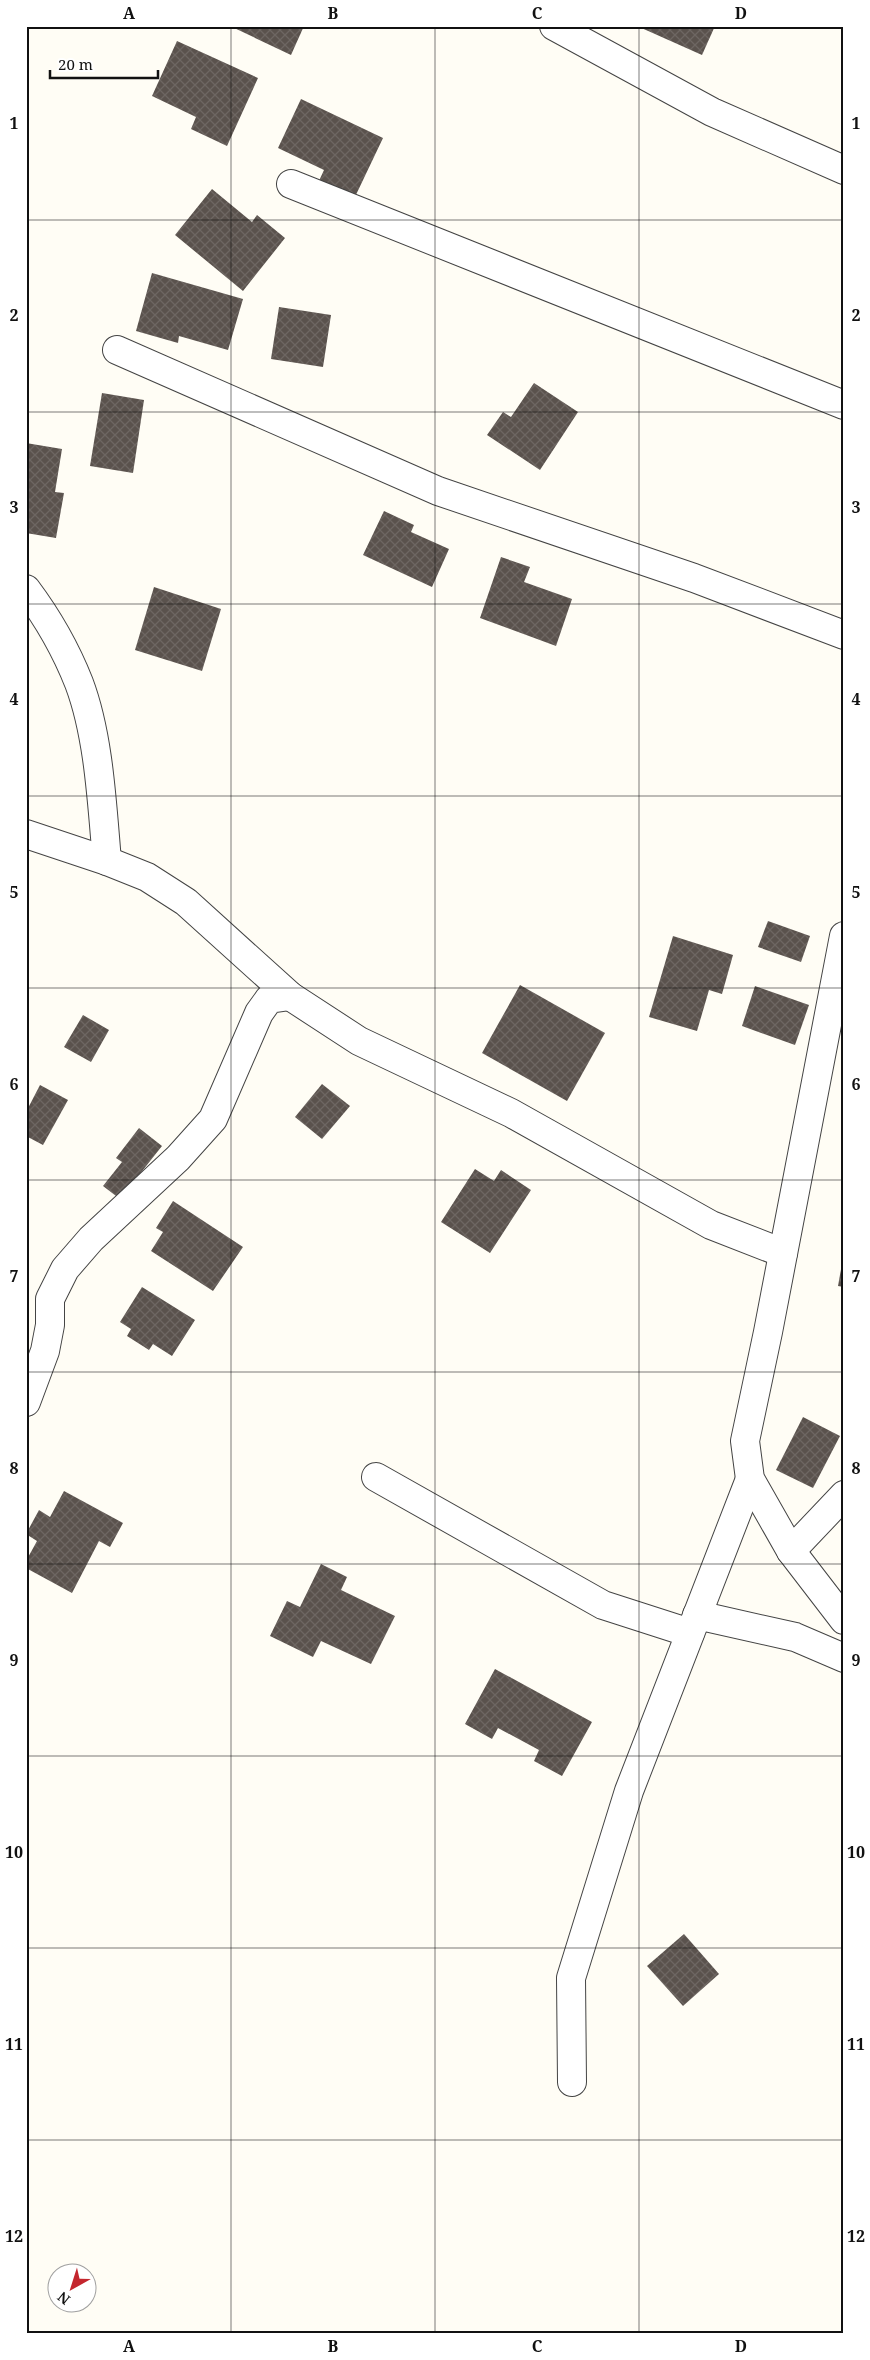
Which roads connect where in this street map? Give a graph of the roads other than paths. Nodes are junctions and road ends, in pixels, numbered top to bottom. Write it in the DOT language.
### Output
graph roads {
  1 [pos="554,26"];
  2 [pos="844,170"];
  3 [pos="291,184"];
  4 [pos="117,350"];
  5 [pos="844,405"];
  6 [pos="26,589"];
  7 [pos="844,635"];
  8 [pos="26,834"];
  9 [pos="107,861"];
  10 [pos="844,936"];
  11 [pos="290,996"];
  12 [pos="783,1253"];
  13 [pos="26,1402"];
  14 [pos="376,1477"];
  15 [pos="750,1479"];
  16 [pos="844,1495"];
  17 [pos="791,1551"];
  18 [pos="844,1620"];
  19 [pos="694,1624"];
  20 [pos="844,1658"];
  21 [pos="572,2082"];
  1 -- 2 [label="street"];
  3 -- 5 [label="street"];
  4 -- 7 [label="street"];
  6 -- 9 [label="street"];
  8 -- 9 [label="street"];
  9 -- 11 [label="street"];
  10 -- 12 [label="street"];
  11 -- 12 [label="street"];
  11 -- 13 [label="street"];
  12 -- 15 [label="street"];
  14 -- 19 [label="street"];
  15 -- 17 [label="street"];
  15 -- 19 [label="street"];
  16 -- 17 [label="street"];
  17 -- 18 [label="street"];
  19 -- 20 [label="street"];
  19 -- 21 [label="street"];
}
